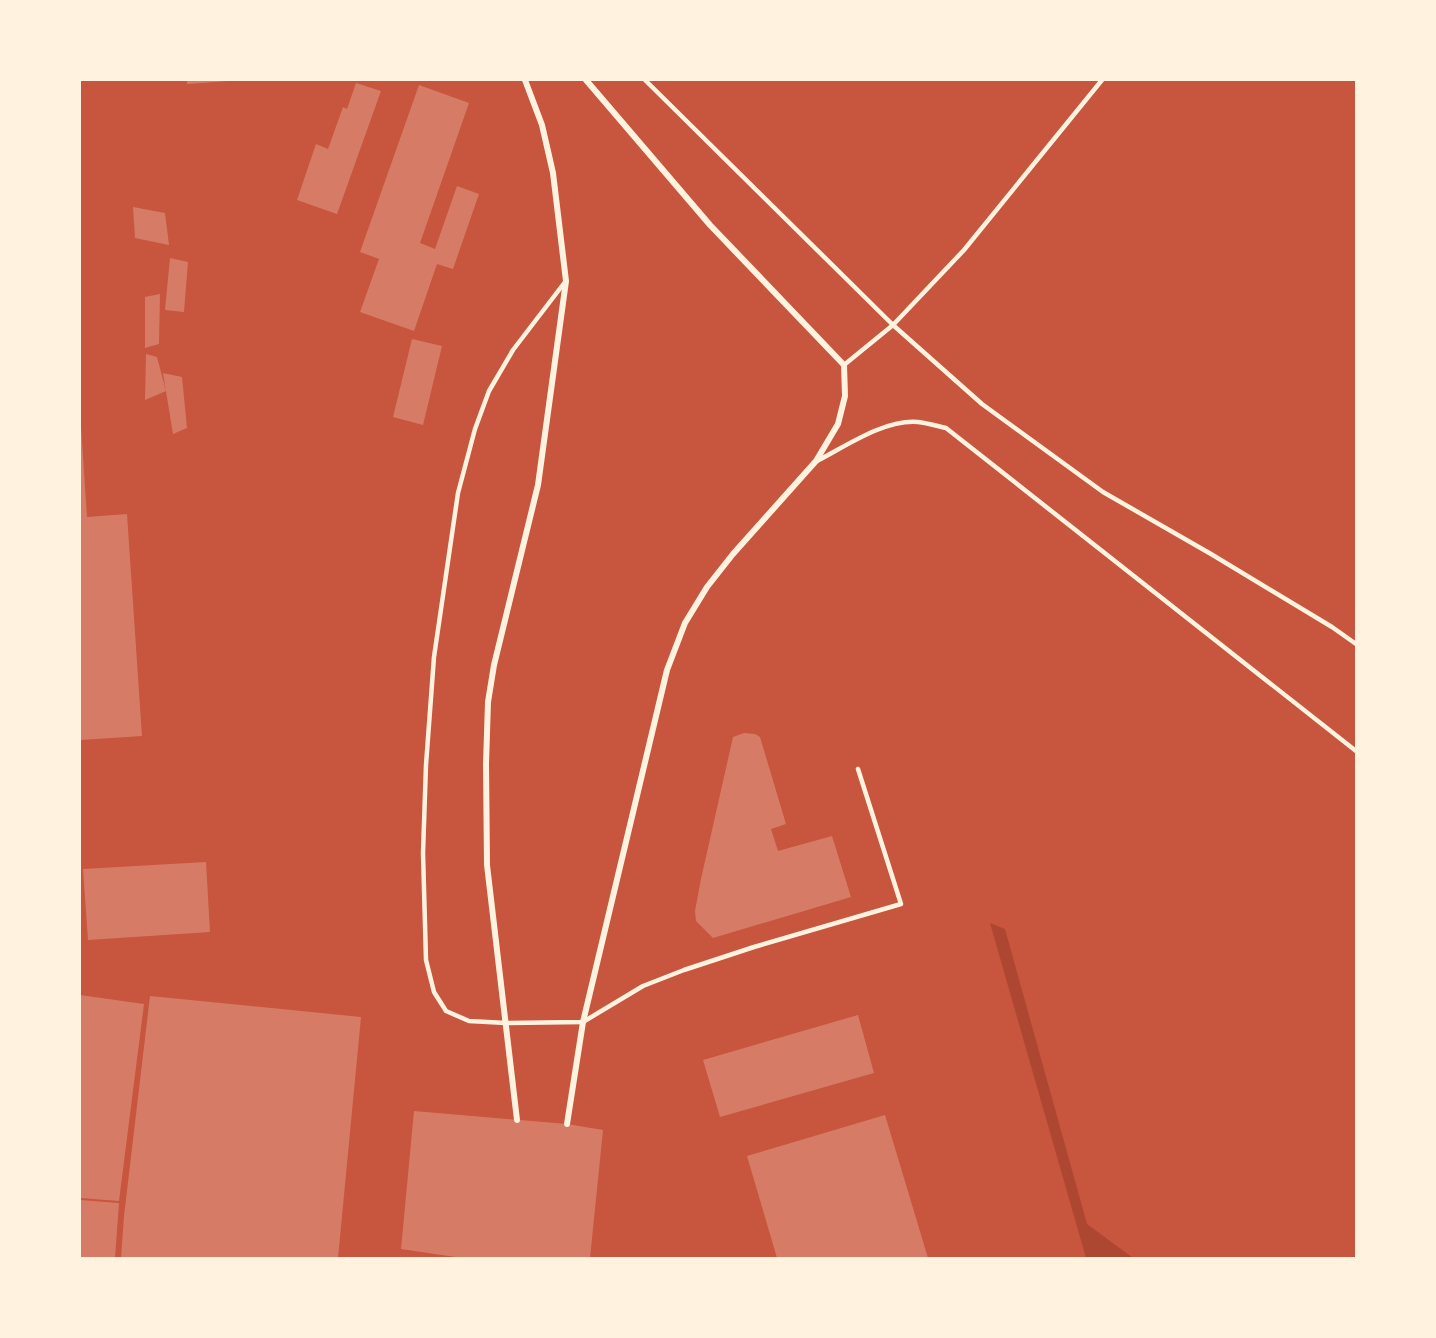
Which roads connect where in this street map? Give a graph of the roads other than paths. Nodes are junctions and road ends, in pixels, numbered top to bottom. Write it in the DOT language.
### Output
graph roads {
  1 [pos="525,80"];
  2 [pos="586,80"];
  3 [pos="645,80"];
  4 [pos="1102,80"];
  5 [pos="566,281"];
  6 [pos="893,325"];
  7 [pos="844,365"];
  8 [pos="816,461"];
  9 [pos="1356,644"];
  10 [pos="1356,751"];
  11 [pos="858,769"];
  12 [pos="584,1022"];
  13 [pos="506,1023"];
  14 [pos="517,1120"];
  15 [pos="567,1124"];
  1 -- 5 [label="street"];
  2 -- 7 [label="street"];
  3 -- 6 [label="lane"];
  4 -- 6 [label="lane"];
  5 -- 13 [label="street"];
  5 -- 13 [label="lane"];
  6 -- 7 [label="lane"];
  6 -- 9 [label="lane"];
  7 -- 8 [label="street"];
  8 -- 10 [label="lane"];
  8 -- 12 [label="street"];
  11 -- 12 [label="lane"];
  12 -- 13 [label="lane"];
  12 -- 15 [label="street"];
  13 -- 14 [label="street"];
}
